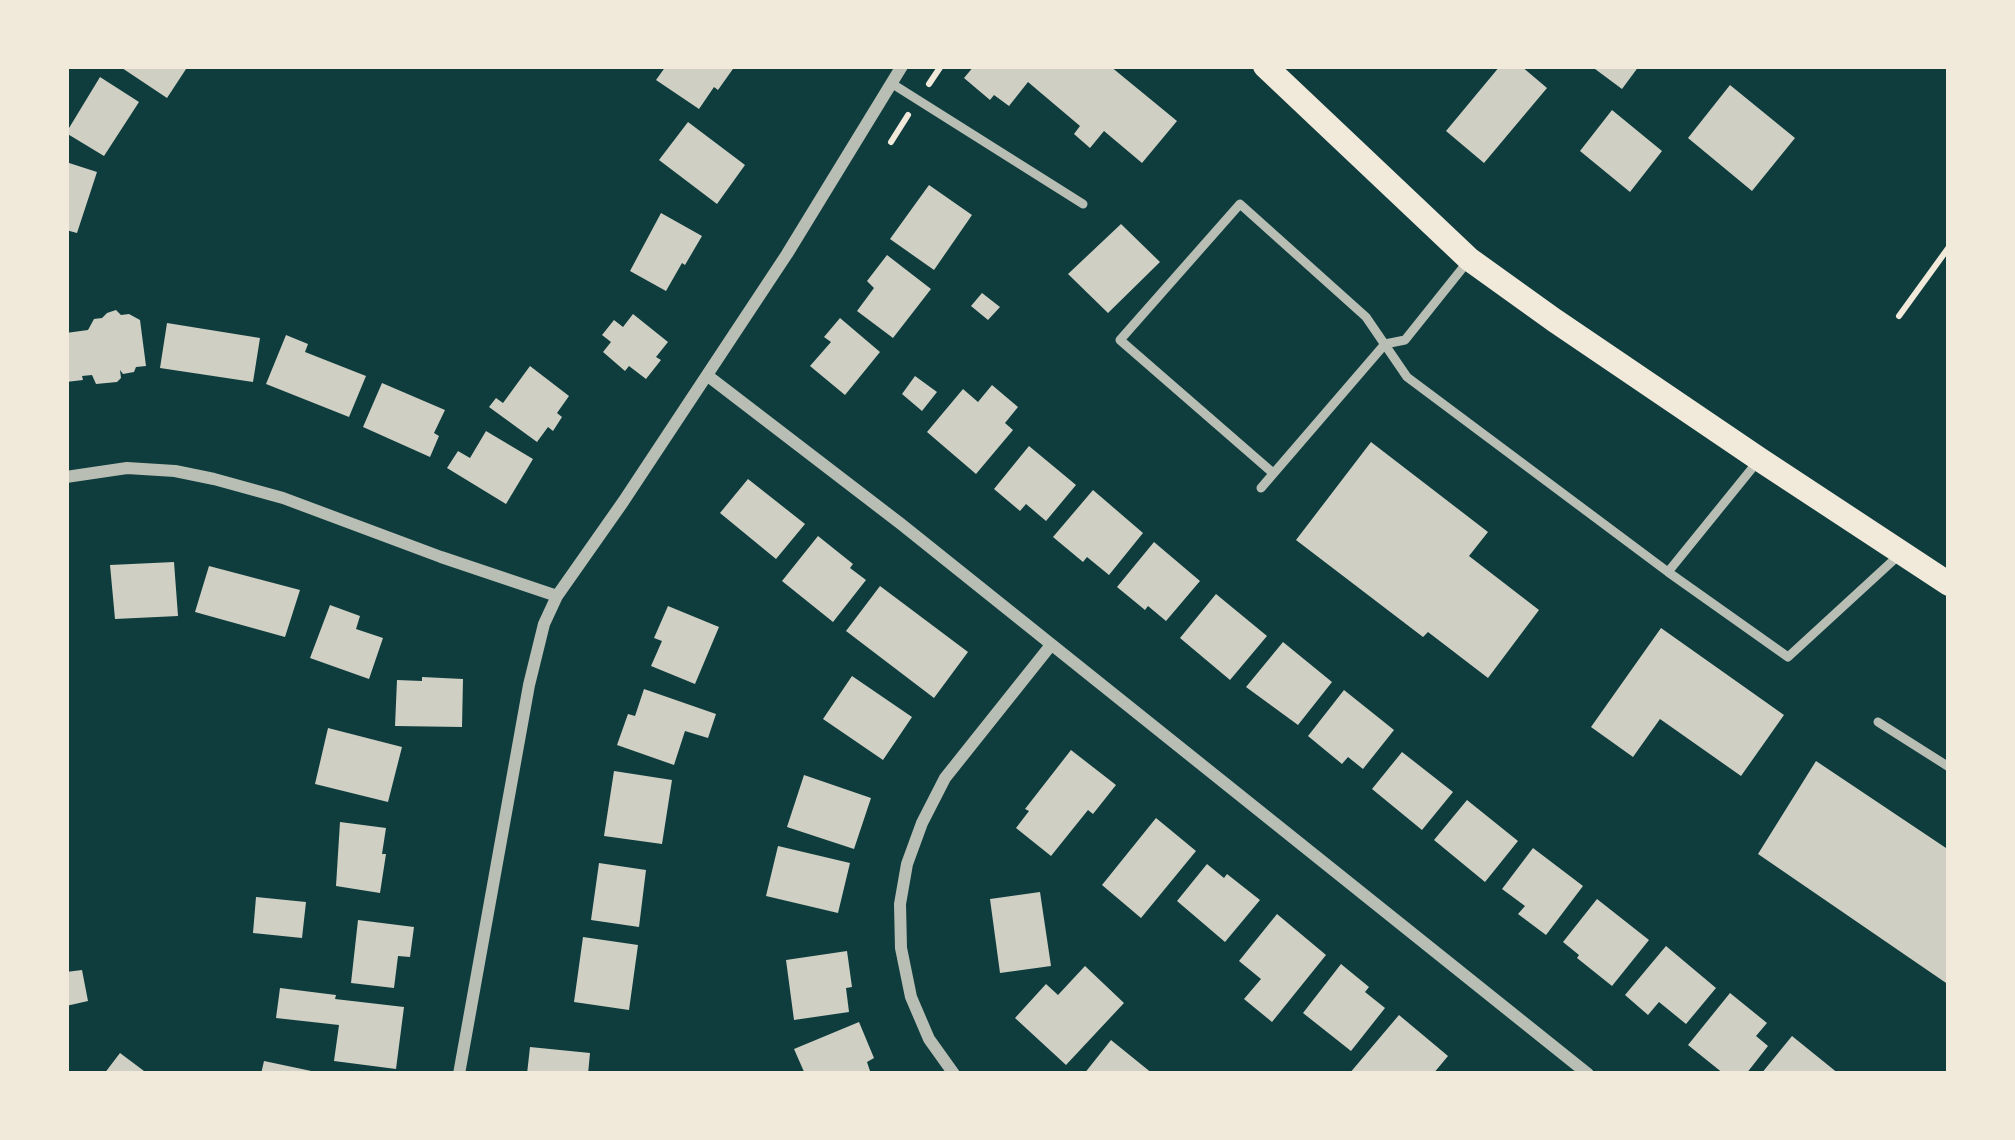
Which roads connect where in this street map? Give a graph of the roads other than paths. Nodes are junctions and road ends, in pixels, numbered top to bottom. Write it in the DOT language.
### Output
graph roads {
  1 [pos="902,66"];
  2 [pos="1265,66"];
  3 [pos="891,83"];
  4 [pos="1082,203"];
  5 [pos="1469,259"];
  6 [pos="1385,344"];
  7 [pos="708,376"];
  8 [pos="1759,459"];
  9 [pos="1273,473"];
  10 [pos="66,477"];
  11 [pos="1261,488"];
  12 [pos="1901,553"];
  13 [pos="1667,572"];
  14 [pos="1949,584"];
  15 [pos="556,596"];
  16 [pos="1051,645"];
  17 [pos="1879,722"];
  18 [pos="1949,767"];
  19 [pos="459,1074"];
  20 [pos="953,1074"];
  21 [pos="1588,1074"];
  1 -- 3 [label="street"];
  2 -- 5 [label="main road"];
  3 -- 4 [label="lane"];
  3 -- 7 [label="street"];
  5 -- 6 [label="lane"];
  5 -- 8 [label="main road"];
  6 -- 9 [label="lane"];
  6 -- 9 [label="lane"];
  6 -- 13 [label="lane"];
  7 -- 15 [label="street"];
  7 -- 16 [label="street"];
  8 -- 12 [label="main road"];
  8 -- 13 [label="lane"];
  9 -- 11 [label="lane"];
  10 -- 15 [label="street"];
  12 -- 13 [label="lane"];
  12 -- 14 [label="main road"];
  15 -- 19 [label="street"];
  16 -- 20 [label="street"];
  16 -- 21 [label="street"];
  17 -- 18 [label="lane"];
}
